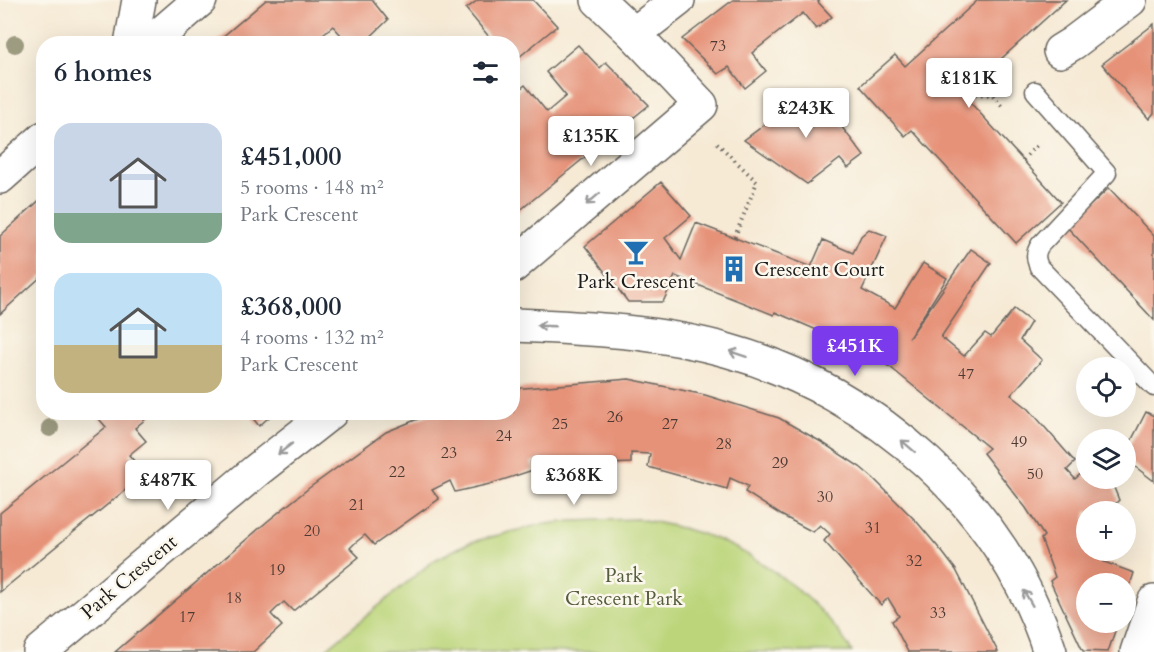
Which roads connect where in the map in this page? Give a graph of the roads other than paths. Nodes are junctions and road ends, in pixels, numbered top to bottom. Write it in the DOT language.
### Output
graph roads {
  1 [pos="139,0"];
  2 [pos="200,0"];
  3 [pos="598,0"];
  4 [pos="678,0"];
  5 [pos="1130,0"];
  6 [pos="634,34"];
  7 [pos="132,36"];
  8 [pos="157,36"];
  9 [pos="1060,51"];
  10 [pos="1035,92"];
  11 [pos="36,145"];
  12 [pos="0,177"];
  13 [pos="520,260"];
  14 [pos="520,325"];
  15 [pos="1154,387"];
  16 [pos="321,420"];
  17 [pos="1154,602"];
  18 [pos="40,652"];
  19 [pos="1050,652"];
  20 [pos="1137,652"];
  1 -- 7 [label="street"];
  2 -- 8 [label="street"];
  3 -- 6 [label="street"];
  4 -- 6 [label="street"];
  5 -- 9 [label="street"];
  6 -- 13 [label="street, one-way"];
  10 -- 15 [label="lane"];
  11 -- 12 [label="street"];
  19 -- 14 [label="street, one-way"];
  16 -- 18 [label="street, Park Crescent, one-way"];
  17 -- 20 [label="street"];
}
